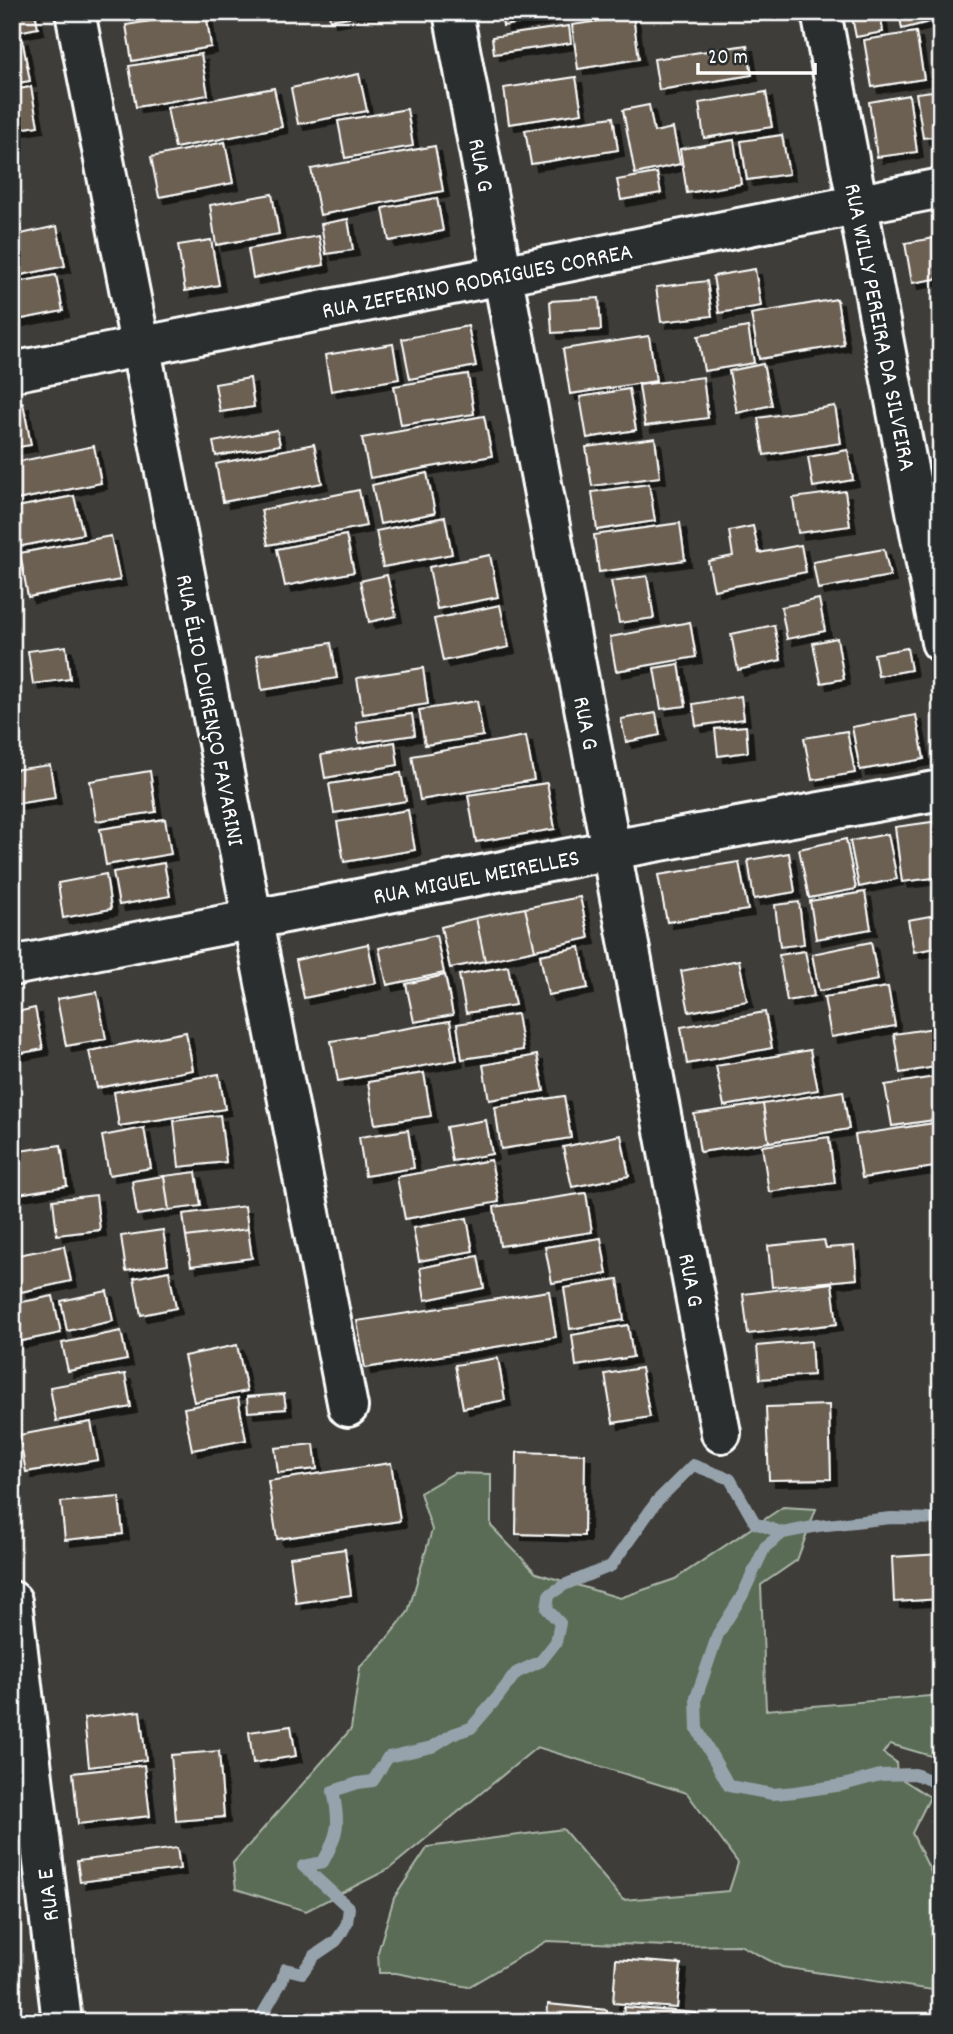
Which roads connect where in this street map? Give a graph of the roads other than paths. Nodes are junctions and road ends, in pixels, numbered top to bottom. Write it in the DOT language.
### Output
graph roads {
  1 [pos="75,12"];
  2 [pos="453,12"];
  3 [pos="821,12"];
  4 [pos="941,188"];
  5 [pos="858,205"];
  6 [pos="502,275"];
  7 [pos="140,347"];
  8 [pos="12,372"];
  9 [pos="941,642"];
  10 [pos="941,790"];
  11 [pos="611,850"];
  12 [pos="253,920"];
  13 [pos="12,966"];
  14 [pos="348,1407"];
  15 [pos="721,1433"];
  16 [pos="12,1601"];
  17 [pos="62,2022"];
  1 -- 7 [label="street, RUA ÉLIO LOURENÇO FAVARINI"];
  2 -- 6 [label="street, RUA G"];
  3 -- 5 [label="street, RUA WILLY PEREIRA DA SILVEIRA"];
  4 -- 5 [label="street, RUA ZEFERINO RODRIGUES CORREA"];
  5 -- 6 [label="street, RUA ZEFERINO RODRIGUES CORREA"];
  5 -- 9 [label="street, RUA WILLY PEREIRA DA SILVEIRA"];
  6 -- 7 [label="street, RUA ZEFERINO RODRIGUES CORREA"];
  6 -- 11 [label="street, RUA G"];
  7 -- 8 [label="street, RUA ZEFERINO RODRIGUES CORREA"];
  7 -- 12 [label="street, RUA ÉLIO LOURENÇO FAVARINI"];
  10 -- 11 [label="street, RUA MIGUEL MEIRELLES"];
  11 -- 12 [label="street, RUA MIGUEL MEIRELLES"];
  11 -- 15 [label="street, RUA G"];
  12 -- 13 [label="street, RUA MIGUEL MEIRELLES"];
  12 -- 14 [label="street, RUA ÉLIO LOURENÇO FAVARINI"];
  16 -- 17 [label="street, RUA E"];
}
